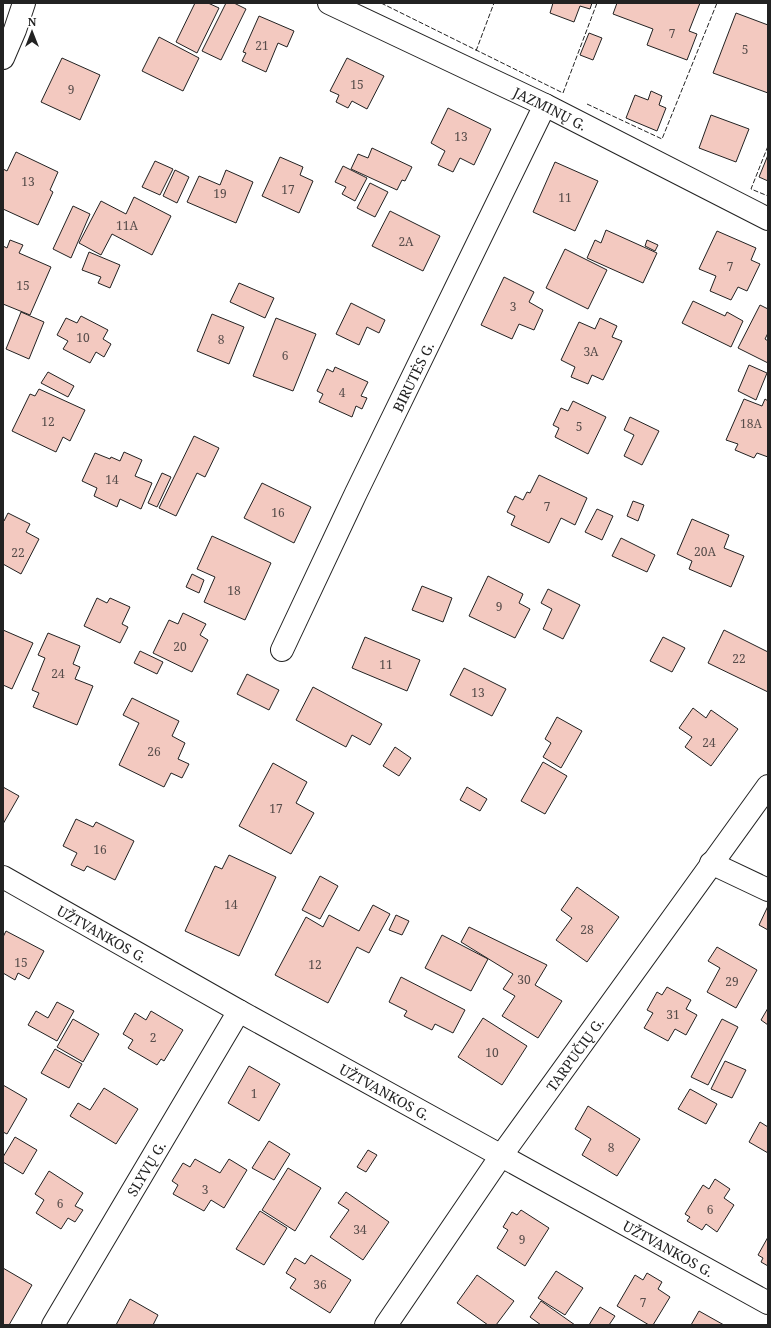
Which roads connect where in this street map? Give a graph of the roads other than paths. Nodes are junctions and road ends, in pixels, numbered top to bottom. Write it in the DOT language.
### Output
graph roads {
  1 [pos="24,3"];
  2 [pos="329,3"];
  3 [pos="3,58"];
  4 [pos="545,105"];
  5 [pos="768,218"];
  6 [pos="282,650"];
  7 [pos="768,786"];
  8 [pos="712,863"];
  9 [pos="3,877"];
  10 [pos="768,890"];
  11 [pos="239,1011"];
  12 [pos="501,1156"];
  13 [pos="768,1303"];
  14 [pos="53,1325"];
  15 [pos="386,1325"];
  1 -- 3 [label="street"];
  2 -- 4 [label="street, JAZMINŲ G."];
  4 -- 5 [label="street, JAZMINŲ G."];
  4 -- 6 [label="street, BIRUTĖS G."];
  7 -- 8 [label="street, TARPUČIŲ G."];
  8 -- 10 [label="street"];
  8 -- 12 [label="street, TARPUČIŲ G."];
  9 -- 11 [label="street, UŽTVANKOS G."];
  11 -- 12 [label="street, UŽTVANKOS G."];
  11 -- 14 [label="street, SLYVŲ G."];
  12 -- 13 [label="street, UŽTVANKOS G."];
  12 -- 15 [label="street, TARPUČIŲ G."];
}
